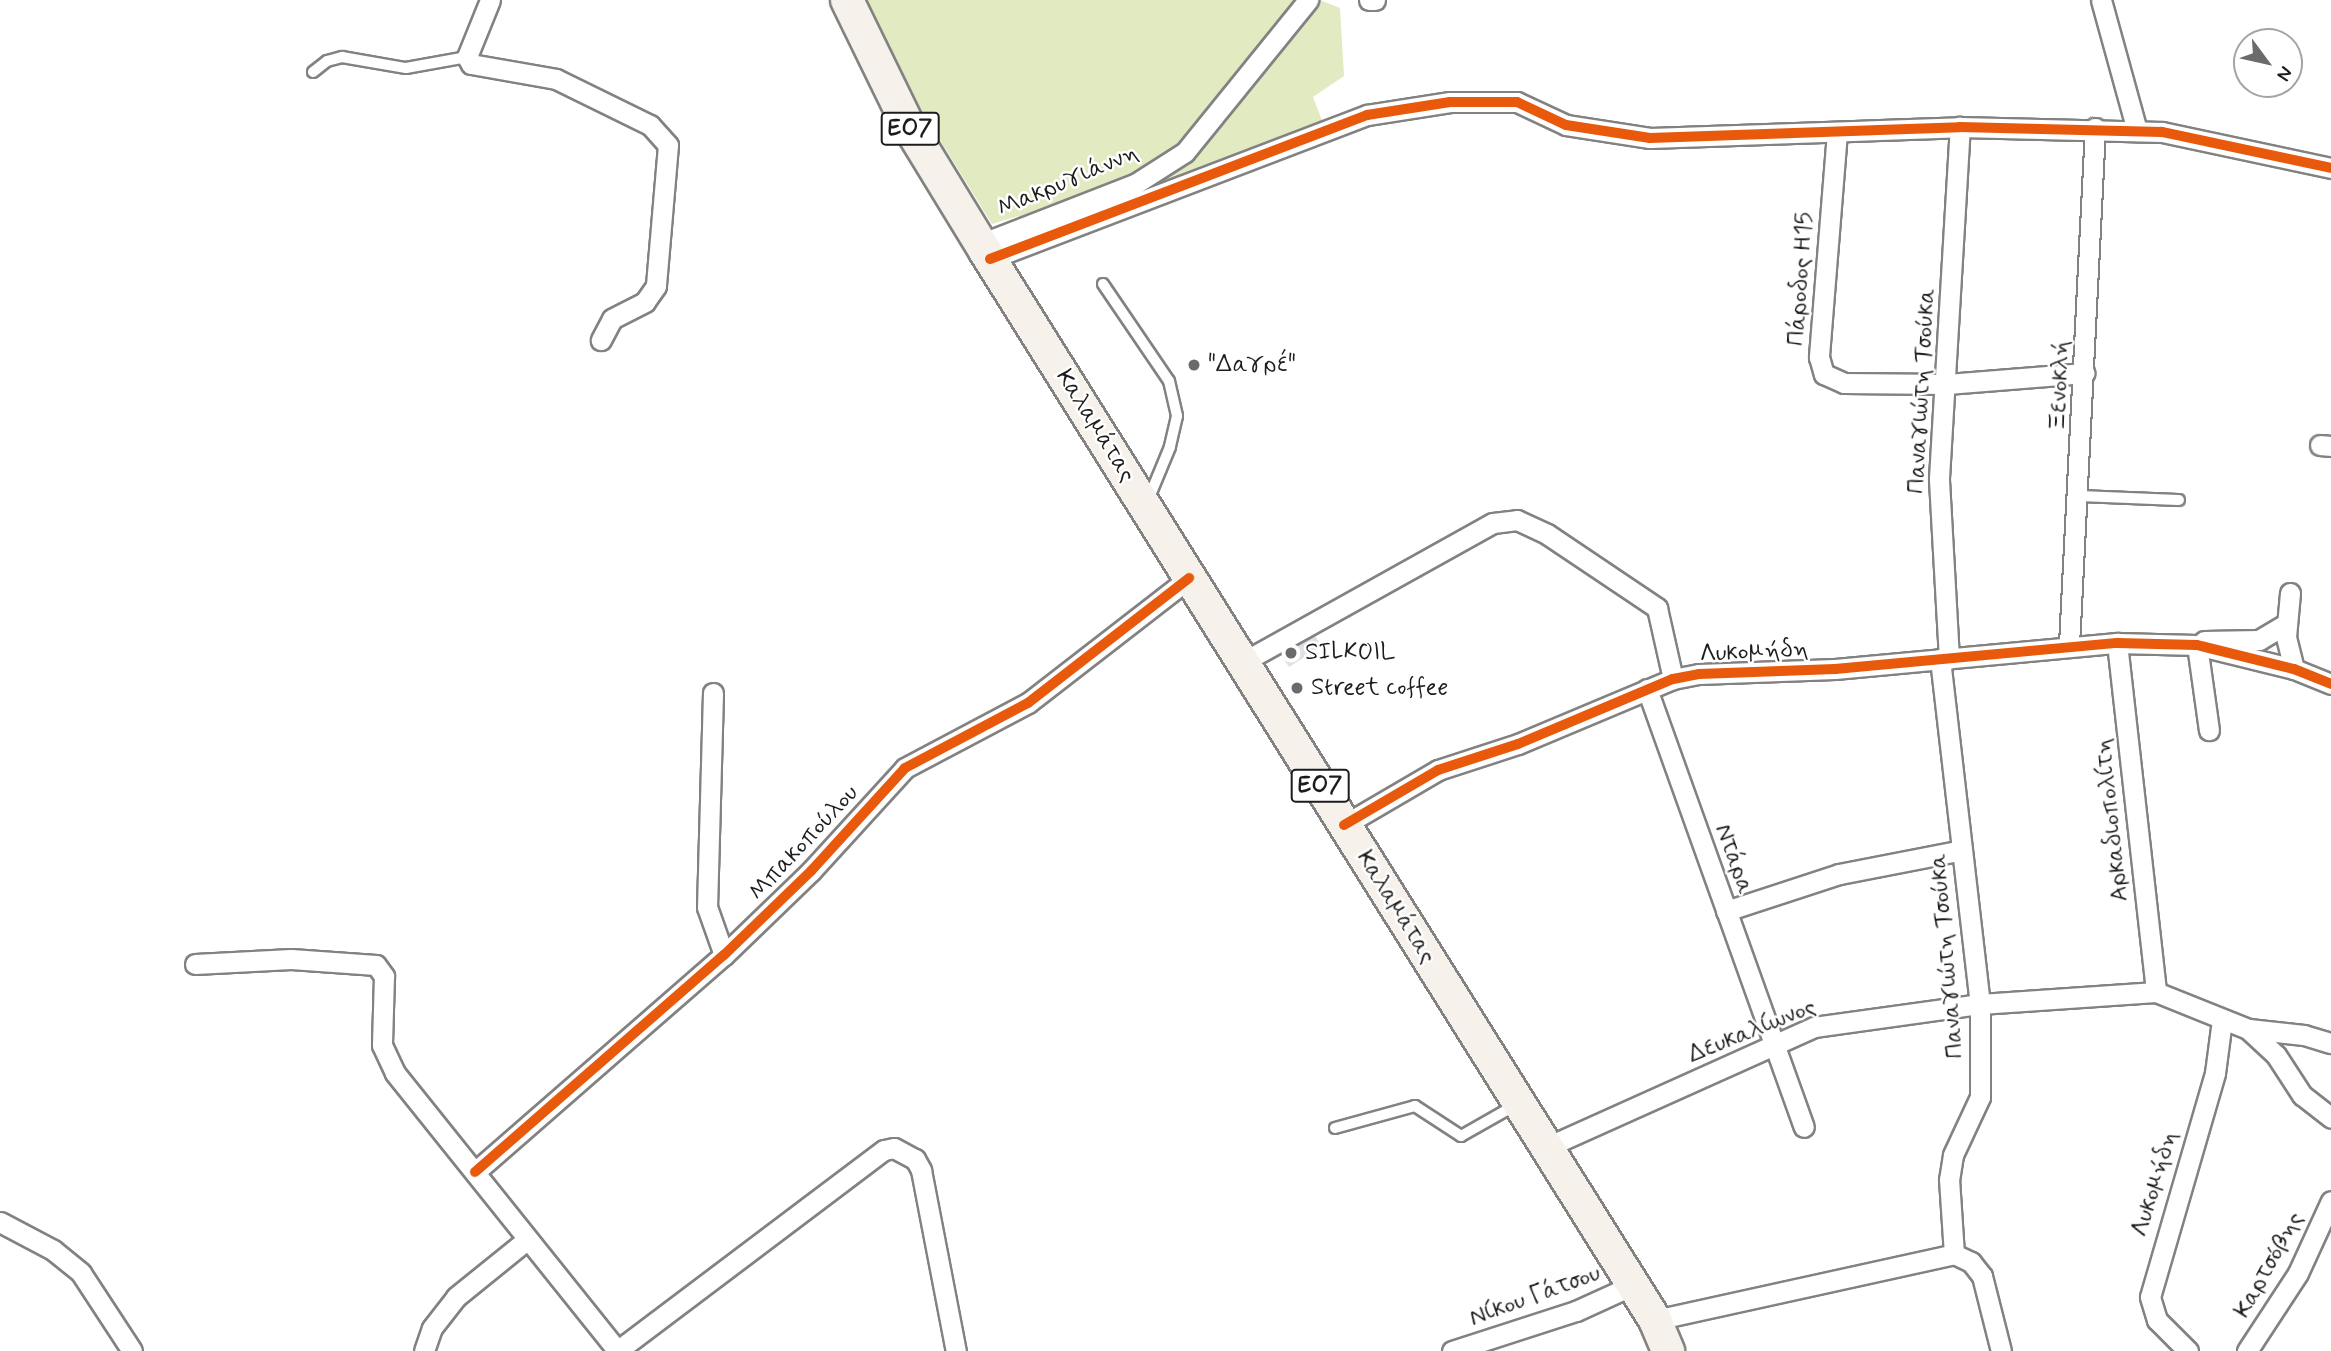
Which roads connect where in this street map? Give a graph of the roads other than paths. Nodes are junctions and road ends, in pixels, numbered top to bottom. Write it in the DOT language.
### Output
graph roads {
  1 [pos="490,0"];
  2 [pos="1308,0"];
  3 [pos="1369,0"];
  4 [pos="1375,0"];
  5 [pos="2101,0"];
  6 [pos="842,1"];
  7 [pos="467,57"];
  8 [pos="313,72"];
  9 [pos="1960,127"];
  10 [pos="2095,128"];
  11 [pos="2137,131"];
  12 [pos="1837,132"];
  13 [pos="2331,168"];
  14 [pos="985,251"];
  15 [pos="1103,284"];
  16 [pos="601,340"];
  17 [pos="2085,373"];
  18 [pos="1947,384"];
  19 [pos="2079,496"];
  20 [pos="2179,500"];
  21 [pos="1145,507"];
  22 [pos="1189,578"];
  23 [pos="2290,593"];
  24 [pos="2286,624"];
  25 [pos="2117,643"];
  26 [pos="2069,645"];
  27 [pos="2197,645"];
  28 [pos="1944,659"];
  29 [pos="1242,662"];
  30 [pos="2294,669"];
  31 [pos="1673,679"];
  32 [pos="2331,684"];
  33 [pos="1647,689"];
  34 [pos="713,693"];
  35 [pos="2209,730"];
  36 [pos="1345,825"];
  37 [pos="1962,850"];
  38 [pos="1726,911"];
  39 [pos="724,954"];
  40 [pos="195,964"];
  41 [pos="2156,992"];
  42 [pos="1980,1004"];
  43 [pos="2222,1020"];
  44 [pos="2248,1029"];
  45 [pos="2331,1043"];
  46 [pos="1775,1045"];
  47 [pos="1520,1104"];
  48 [pos="2331,1118"];
  49 [pos="1804,1127"];
  50 [pos="1335,1128"];
  51 [pos="1547,1147"];
  52 [pos="475,1172"];
  53 [pos="2331,1201"];
  54 [pos="0,1222"];
  55 [pos="528,1239"];
  56 [pos="1954,1254"];
  57 [pos="1633,1285"];
  58 [pos="1655,1320"];
  59 [pos="132,1351"];
  60 [pos="424,1351"];
  61 [pos="617,1351"];
  62 [pos="956,1351"];
  63 [pos="1452,1351"];
  64 [pos="1668,1351"];
  65 [pos="2000,1351"];
  66 [pos="2188,1351"];
  67 [pos="2247,1351"];
  1 -- 7 [label="street"];
  2 -- 14 [label="street, Μακρυγιάννη"];
  3 -- 4 [label="street"];
  5 -- 11 [label="street"];
  6 -- 14 [label="main road, ΕΟ7"];
  7 -- 8 [label="lane"];
  7 -- 16 [label="street"];
  9 -- 10 [label="street"];
  9 -- 12 [label="street"];
  9 -- 18 [label="street, Παναγιώτη Τσούκα"];
  10 -- 11 [label="street"];
  10 -- 17 [label="street, Ξενοκλή"];
  11 -- 13 [label="street"];
  12 -- 14 [label="street"];
  12 -- 18 [label="street, Πάροδος Η15"];
  14 -- 21 [label="main road, Καλαμάτας / ΕΟ7"];
  15 -- 21 [label="lane"];
  17 -- 18 [label="street, Πάροδος Η15"];
  17 -- 19 [label="street, Ξενοκλή"];
  18 -- 28 [label="street, Παναγιώτη Τσούκα"];
  19 -- 20 [label="lane"];
  19 -- 26 [label="street, Ξενοκλή"];
  21 -- 22 [label="main road, Καλαμάτας / ΕΟ7"];
  22 -- 29 [label="main road, Καλαμάτας / ΕΟ7"];
  22 -- 39 [label="street, Μπακοπούλου"];
  23 -- 24 [label="street"];
  24 -- 27 [label="street"];
  24 -- 30 [label="street"];
  25 -- 26 [label="street, Λυκομήδη"];
  25 -- 27 [label="street, Λυκομήδη"];
  25 -- 41 [label="street, Αρκαδιοπολίτη"];
  26 -- 28 [label="street, Λυκομήδη"];
  27 -- 30 [label="street"];
  27 -- 35 [label="street"];
  28 -- 31 [label="street, Λυκομήδη"];
  28 -- 37 [label="street, Παναγιώτη Τσούκα"];
  29 -- 31 [label="street, Λυκομήδη"];
  29 -- 36 [label="main road, Καλαμάτας / ΕΟ7"];
  30 -- 32 [label="street"];
  31 -- 33 [label="street, Λυκομήδη"];
  33 -- 36 [label="street, Λυκομήδη"];
  33 -- 38 [label="street, Ντάρα"];
  34 -- 39 [label="street"];
  36 -- 47 [label="main road, Καλαμάτας / ΕΟ7"];
  37 -- 38 [label="street"];
  37 -- 42 [label="street, Παναγιώτη Τσούκα"];
  38 -- 46 [label="street, Ντάρα"];
  39 -- 52 [label="street, Μπακοπούλου"];
  40 -- 52 [label="street"];
  41 -- 42 [label="street, Δευκαλίωνος"];
  41 -- 43 [label="street"];
  42 -- 46 [label="street, Δευκαλίωνος"];
  42 -- 56 [label="street, Παναγιώτη Τσούκα"];
  43 -- 44 [label="street"];
  43 -- 66 [label="street, Λυκομήδη"];
  44 -- 45 [label="street"];
  44 -- 48 [label="street"];
  46 -- 49 [label="street, Ντάρα"];
  46 -- 51 [label="street, Δευκαλίωνος"];
  47 -- 50 [label="lane"];
  47 -- 51 [label="main road, Καλαμάτας / ΕΟ7"];
  51 -- 57 [label="main road, Καλαμάτας / ΕΟ7"];
  52 -- 55 [label="street"];
  53 -- 67 [label="street, Καρτσόβης"];
  54 -- 59 [label="street"];
  55 -- 60 [label="street"];
  55 -- 61 [label="street"];
  56 -- 58 [label="street"];
  56 -- 65 [label="street"];
  57 -- 58 [label="main road, Καλαμάτας / ΕΟ7"];
  57 -- 63 [label="street, Νίκου Γάτσου"];
  58 -- 64 [label="main road, Καλαμάτας / ΕΟ7"];
  61 -- 62 [label="street"];
}
